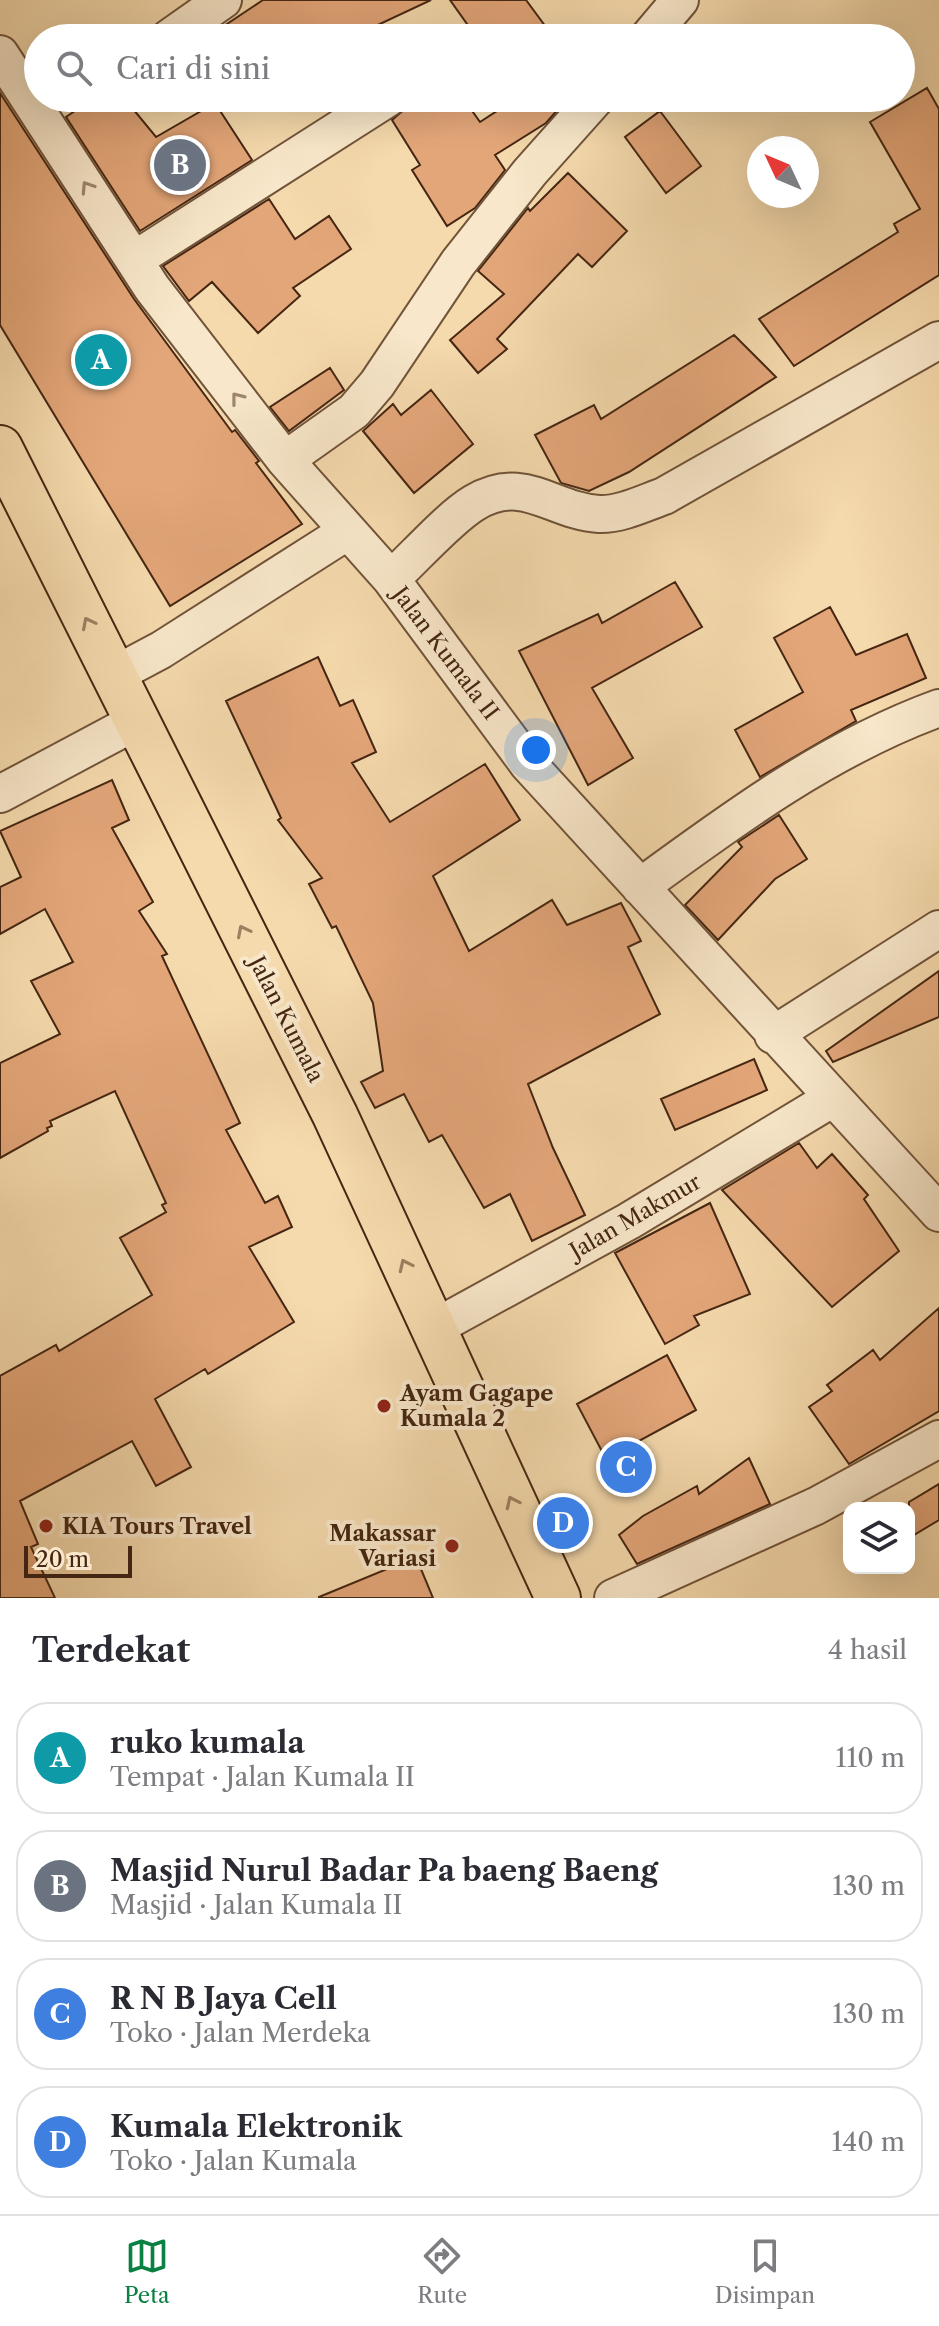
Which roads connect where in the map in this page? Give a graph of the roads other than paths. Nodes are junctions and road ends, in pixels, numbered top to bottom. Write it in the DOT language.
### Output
graph roads {
  1 [pos="223,0"];
  2 [pos="680,0"];
  3 [pos="189,24"];
  4 [pos="660,24"];
  5 [pos="0,54"];
  6 [pos="24,78"];
  7 [pos="55,112"];
  8 [pos="366,112"];
  9 [pos="584,112"];
  10 [pos="134,260"];
  11 [pos="939,340"];
  12 [pos="0,448"];
  13 [pos="285,460"];
  14 [pos="348,531"];
  15 [pos="391,579"];
  16 [pos="114,675"];
  17 [pos="939,708"];
  18 [pos="137,721"];
  19 [pos="0,794"];
  20 [pos="640,887"];
  21 [pos="939,929"];
  22 [pos="773,1035"];
  23 [pos="833,1098"];
  24 [pos="939,1213"];
  25 [pos="434,1328"];
  26 [pos="939,1439"];
  27 [pos="558,1598"];
  28 [pos="613,1598"];
  1 -- 3 [label="street"];
  2 -- 4 [label="street"];
  5 -- 6 [label="street, Jalan Kumala II"];
  10 -- 7 [label="street, Jalan Kumala II, one-way"];
  8 -- 10 [label="street"];
  9 -- 13 [label="street"];
  13 -- 10 [label="street, Jalan Kumala II, one-way"];
  11 -- 15 [label="street"];
  16 -- 12 [label="main road, Jalan Kumala, one-way"];
  13 -- 14 [label="street, Jalan Kumala II"];
  14 -- 15 [label="street, Jalan Kumala II"];
  14 -- 16 [label="street"];
  15 -- 20 [label="street, Jalan Kumala II"];
  16 -- 18 [label="main road, Jalan Kumala"];
  17 -- 20 [label="street"];
  18 -- 19 [label="street"];
  25 -- 18 [label="main road, Jalan Kumala, one-way"];
  20 -- 22 [label="street, Jalan Kumala II"];
  21 -- 22 [label="street"];
  22 -- 23 [label="street, Jalan Kumala II"];
  23 -- 24 [label="street, Jalan Kumala II"];
  23 -- 25 [label="street, Jalan Makmur"];
  27 -- 25 [label="main road, Jalan Kumala, one-way"];
  26 -- 28 [label="street"];
}
